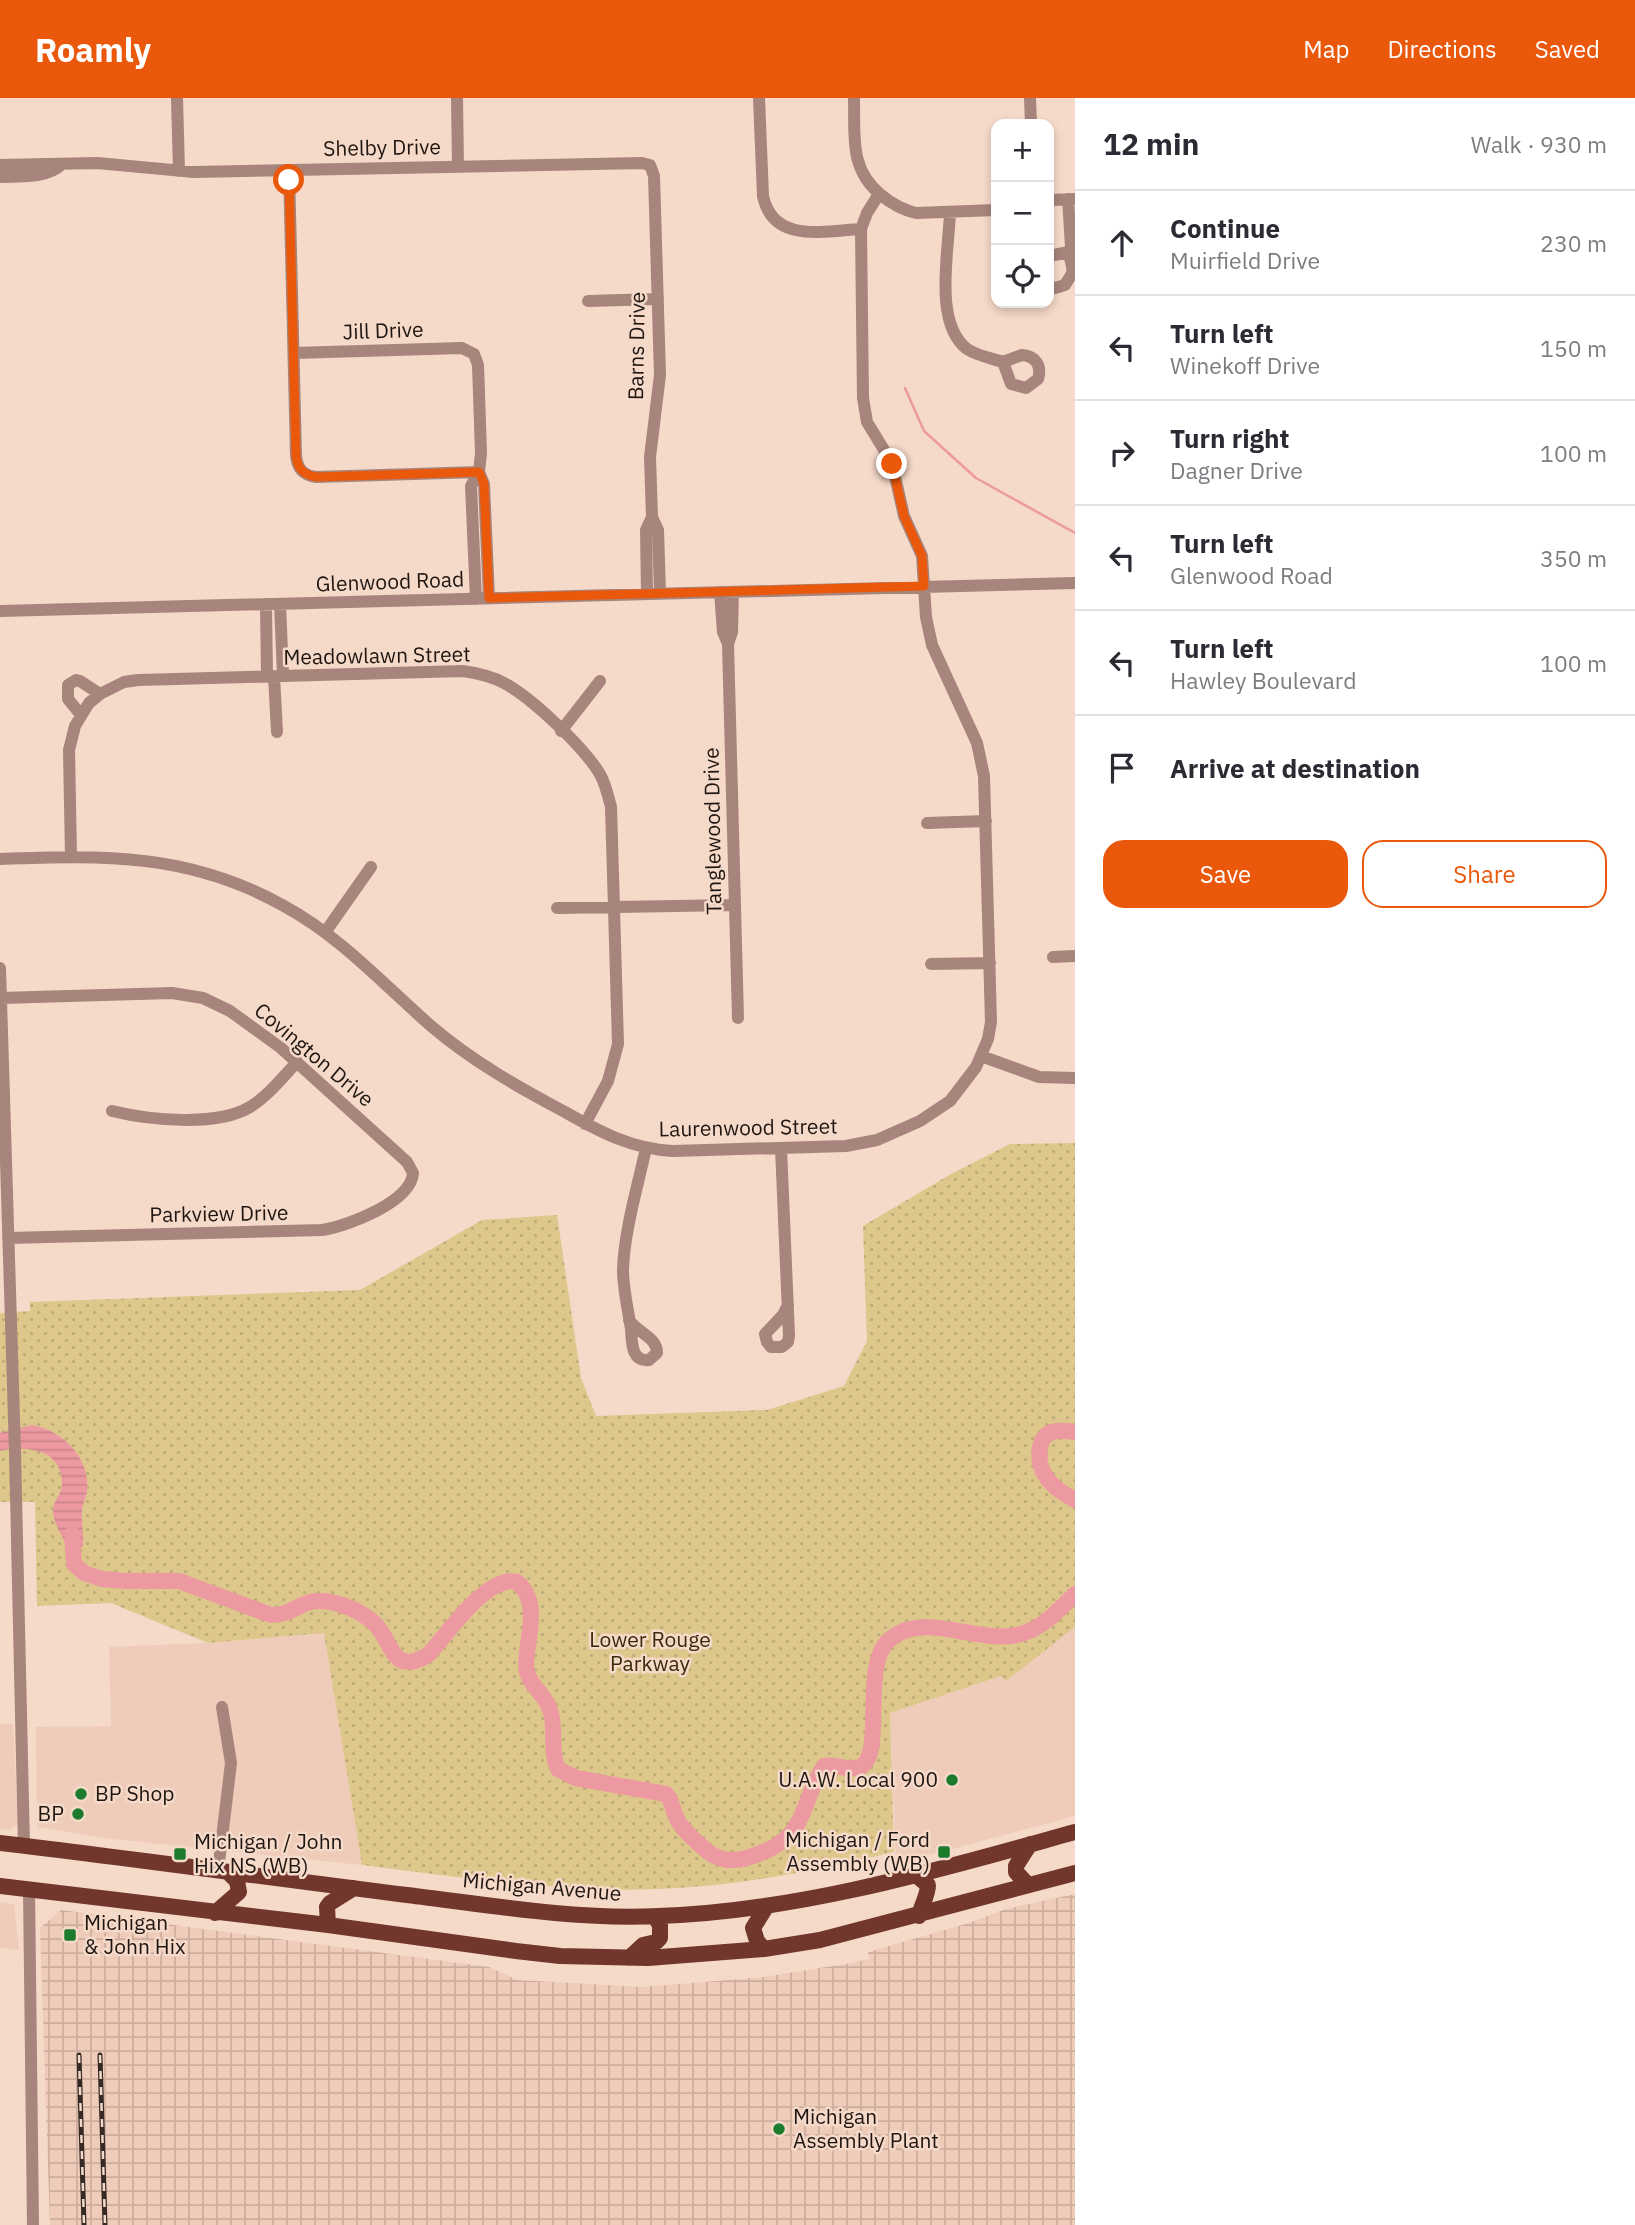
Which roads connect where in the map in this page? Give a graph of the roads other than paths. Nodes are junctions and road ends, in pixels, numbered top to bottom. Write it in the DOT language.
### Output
graph roads {
  1 [pos="177,98"];
  2 [pos="457,98"];
  3 [pos="759,98"];
  4 [pos="854,98"];
  5 [pos="1030,98"];
  6 [pos="1031,119"];
  7 [pos="62,164"];
  8 [pos="0,165"];
  9 [pos="458,166"];
  10 [pos="289,170"];
  11 [pos="179,172"];
  12 [pos="654,176"];
  13 [pos="0,177"];
  14 [pos="879,194"];
  15 [pos="1071,199"];
  16 [pos="991,210"];
  17 [pos="950,212"];
  18 [pos="861,229"];
  19 [pos="1069,252"];
  20 [pos="1054,255"];
  21 [pos="1054,287"];
  22 [pos="658,299"];
  23 [pos="588,301"];
  24 [pos="294,353"];
  25 [pos="1003,362"];
  26 [pos="479,472"];
  27 [pos="1075,583"];
  28 [pos="924,586"];
  29 [pos="727,592"];
  30 [pos="654,593"];
  31 [pos="483,598"];
  32 [pos="266,604"];
  33 [pos="280,604"];
  34 [pos="0,611"];
  35 [pos="275,676"];
  36 [pos="600,681"];
  37 [pos="100,694"];
  38 [pos="81,715"];
  39 [pos="561,731"];
  40 [pos="277,732"];
  41 [pos="986,821"];
  42 [pos="927,823"];
  43 [pos="71,857"];
  44 [pos="0,859"];
  45 [pos="371,867"];
  46 [pos="734,905"];
  47 [pos="557,908"];
  48 [pos="615,909"];
  49 [pos="326,931"];
  50 [pos="1075,956"];
  51 [pos="1053,957"];
  52 [pos="990,963"];
  53 [pos="931,964"];
  54 [pos="0,968"];
  55 [pos="1,998"];
  56 [pos="738,1018"];
  57 [pos="981,1056"];
  58 [pos="297,1062"];
  59 [pos="1075,1078"];
  60 [pos="112,1111"];
  61 [pos="585,1124"];
  62 [pos="646,1148"];
  63 [pos="781,1148"];
  64 [pos="3,1175"];
  65 [pos="413,1177"];
  66 [pos="8,1238"];
  67 [pos="4,1253"];
  68 [pos="788,1305"];
  69 [pos="629,1320"];
  70 [pos="222,1707"];
  71 [pos="1075,1832"];
  72 [pos="0,1843"];
  73 [pos="1030,1844"];
  74 [pos="24,1846"];
  75 [pos="224,1872"];
  76 [pos="1075,1873"];
  77 [pos="916,1875"];
  78 [pos="1028,1885"];
  79 [pos="0,1886"];
  80 [pos="354,1888"];
  81 [pos="29,1890"];
  82 [pos="766,1907"];
  83 [pos="215,1913"];
  84 [pos="919,1916"];
  85 [pos="654,1917"];
  86 [pos="328,1925"];
  87 [pos="764,1949"];
  88 [pos="629,1958"];
  89 [pos="33,2225"];
  1 -- 11 [label="street"];
  2 -- 9 [label="street"];
  3 -- 18 [label="street"];
  4 -- 14 [label="street"];
  5 -- 6 [label="street"];
  7 -- 8 [label="street, Shelby Drive"];
  7 -- 11 [label="street, Shelby Drive"];
  7 -- 13 [label="street, Shelby Drive"];
  9 -- 10 [label="street, Shelby Drive"];
  9 -- 12 [label="street, Shelby Drive"];
  10 -- 11 [label="street, Shelby Drive"];
  10 -- 24 [label="street"];
  12 -- 22 [label="street, Barns Drive"];
  14 -- 17 [label="street"];
  14 -- 18 [label="street"];
  15 -- 19 [label="street"];
  16 -- 17 [label="street"];
  17 -- 25 [label="street"];
  18 -- 28 [label="street, Laurenwood Street"];
  19 -- 20 [label="street"];
  19 -- 21 [label="street"];
  22 -- 23 [label="street"];
  22 -- 30 [label="street, Barns Drive"];
  24 -- 26 [label="street"];
  24 -- 26 [label="street, Jill Drive"];
  26 -- 31 [label="street"];
  27 -- 28 [label="street, Glenwood Road"];
  28 -- 29 [label="street, Glenwood Road"];
  28 -- 41 [label="street, Laurenwood Street"];
  29 -- 30 [label="street, Glenwood Road"];
  29 -- 46 [label="street, Tanglewood Drive"];
  30 -- 31 [label="street, Glenwood Road"];
  31 -- 33 [label="street, Glenwood Road"];
  32 -- 33 [label="street, Glenwood Road"];
  32 -- 34 [label="street, Glenwood Road"];
  32 -- 35 [label="street"];
  33 -- 35 [label="street"];
  35 -- 37 [label="street, Meadowlawn Street"];
  35 -- 39 [label="street, Meadowlawn Street"];
  35 -- 40 [label="street"];
  36 -- 39 [label="street"];
  37 -- 38 [label="street, Meadowlawn Street"];
  37 -- 38 [label="street"];
  38 -- 43 [label="street, Meadowlawn Street"];
  39 -- 48 [label="street, Meadowlawn Street"];
  41 -- 42 [label="street"];
  41 -- 52 [label="street, Laurenwood Street"];
  43 -- 44 [label="street, Laurenwood Street"];
  43 -- 49 [label="street, Laurenwood Street"];
  45 -- 49 [label="street"];
  46 -- 48 [label="street"];
  46 -- 56 [label="street, Tanglewood Drive"];
  47 -- 48 [label="street"];
  48 -- 61 [label="street, Meadowlawn Street"];
  49 -- 61 [label="street, Laurenwood Street"];
  50 -- 51 [label="street"];
  52 -- 53 [label="street"];
  52 -- 57 [label="street, Laurenwood Street"];
  54 -- 55 [label="street"];
  55 -- 58 [label="street, Covington Drive"];
  55 -- 64 [label="street"];
  57 -- 59 [label="street"];
  57 -- 63 [label="street, Laurenwood Street"];
  58 -- 60 [label="street"];
  58 -- 65 [label="street, Covington Drive"];
  61 -- 62 [label="street, Laurenwood Street"];
  62 -- 63 [label="street, Laurenwood Street"];
  62 -- 69 [label="street"];
  63 -- 68 [label="street"];
  64 -- 66 [label="street"];
  65 -- 66 [label="street, Parkview Drive"];
  66 -- 67 [label="street"];
  67 -- 74 [label="street"];
  70 -- 75 [label="street"];
  71 -- 73 [label="main road, Michigan Avenue"];
  72 -- 74 [label="main road, Michigan Avenue"];
  73 -- 77 [label="main road, Michigan Avenue"];
  73 -- 78 [label="main road"];
  74 -- 75 [label="main road, Michigan Avenue"];
  75 -- 80 [label="main road, Michigan Avenue"];
  75 -- 83 [label="main road"];
  76 -- 78 [label="main road"];
  77 -- 82 [label="main road, Michigan Avenue"];
  77 -- 84 [label="main road"];
  78 -- 84 [label="main road"];
  79 -- 81 [label="main road"];
  80 -- 85 [label="main road, Michigan Avenue"];
  80 -- 86 [label="main road"];
  81 -- 83 [label="main road"];
  81 -- 89 [label="street"];
  82 -- 85 [label="main road, Michigan Avenue"];
  82 -- 87 [label="main road"];
  83 -- 86 [label="main road"];
  84 -- 87 [label="main road"];
  85 -- 88 [label="main road"];
  86 -- 88 [label="main road"];
  87 -- 88 [label="main road"];
}
